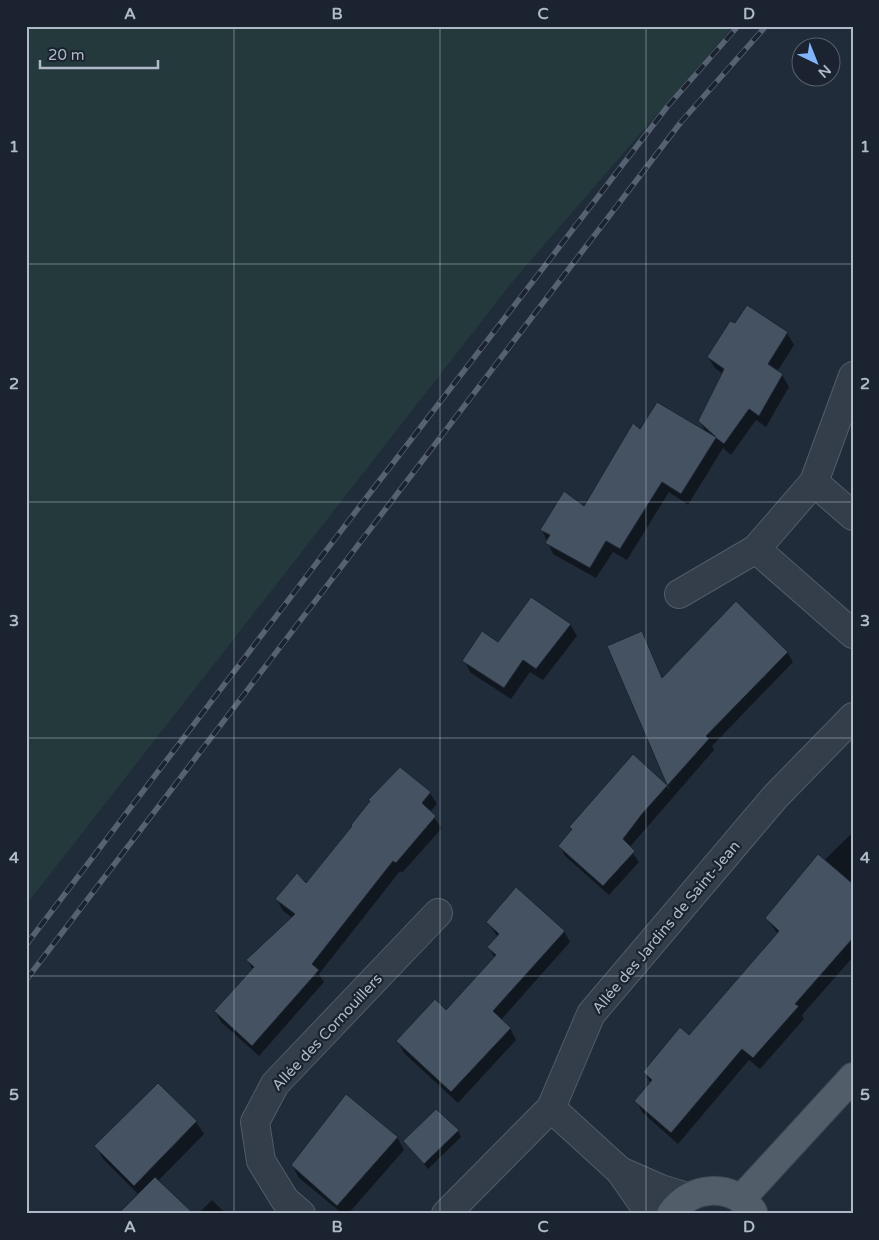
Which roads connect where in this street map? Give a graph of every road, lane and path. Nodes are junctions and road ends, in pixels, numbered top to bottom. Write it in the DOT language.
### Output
graph roads {
  1 [pos="853,376"];
  2 [pos="814,482"];
  3 [pos="853,516"];
  4 [pos="756,549"];
  5 [pos="679,594"];
  6 [pos="853,634"];
  7 [pos="853,718"];
  8 [pos="438,912"];
  9 [pos="853,1077"];
  10 [pos="551,1108"];
  11 [pos="620,1170"];
  12 [pos="679,1205"];
  13 [pos="747,1206"];
  14 [pos="301,1214"];
  15 [pos="446,1214"];
  16 [pos="650,1214"];
  1 -- 2 [label="street"];
  2 -- 3 [label="street"];
  2 -- 4 [label="street"];
  4 -- 5 [label="street"];
  4 -- 6 [label="street"];
  7 -- 10 [label="street, Allée des Jardins de Saint-Jean"];
  8 -- 14 [label="street, Allée des Cornouillers"];
  9 -- 13 [label="main road"];
  10 -- 11 [label="street"];
  10 -- 15 [label="street"];
  11 -- 12 [label="street"];
  11 -- 16 [label="street"];
  12 -- 13 [label="main road"];
}
